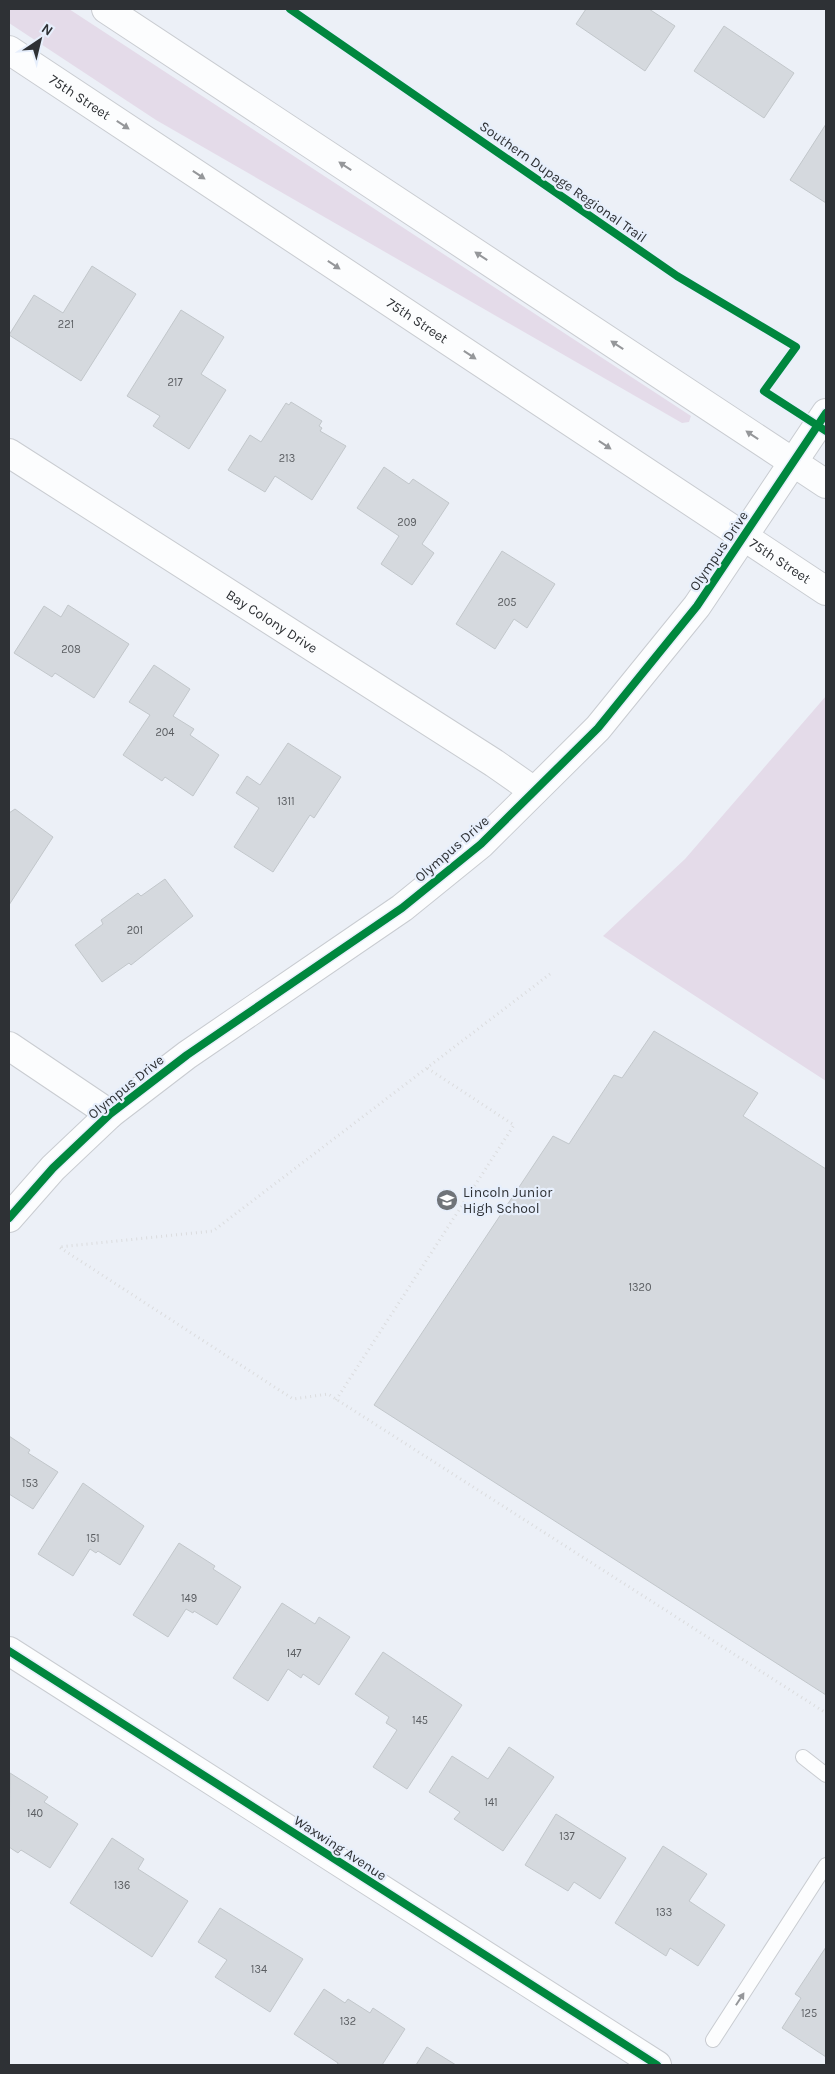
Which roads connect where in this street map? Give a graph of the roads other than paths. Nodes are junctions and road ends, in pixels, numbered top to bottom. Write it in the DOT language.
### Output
graph roads {
  1 [pos="106,9"];
  2 [pos="9,50"];
  3 [pos="826,413"];
  4 [pos="9,453"];
  5 [pos="793,462"];
  6 [pos="826,484"];
  7 [pos="743,537"];
  8 [pos="826,591"];
  9 [pos="534,791"];
  10 [pos="9,1046"];
  11 [pos="110,1114"];
  12 [pos="9,1218"];
  13 [pos="9,1651"];
  14 [pos="803,1757"];
  15 [pos="826,1775"];
  16 [pos="826,1865"];
  17 [pos="713,2040"];
  18 [pos="657,2065"];
  5 -- 1 [label="street, one-way"];
  2 -- 7 [label="street, 75th Street, one-way"];
  3 -- 5 [label="street, Olympus Drive"];
  4 -- 9 [label="street, Bay Colony Drive"];
  5 -- 6 [label="street"];
  5 -- 7 [label="street, Olympus Drive"];
  7 -- 8 [label="street, 75th Street"];
  7 -- 9 [label="street, Olympus Drive"];
  9 -- 11 [label="street, Olympus Drive"];
  10 -- 11 [label="street"];
  11 -- 12 [label="street, Olympus Drive"];
  13 -- 18 [label="street, Waxwing Avenue"];
  14 -- 15 [label="lane"];
  17 -- 16 [label="lane, one-way"];
}
